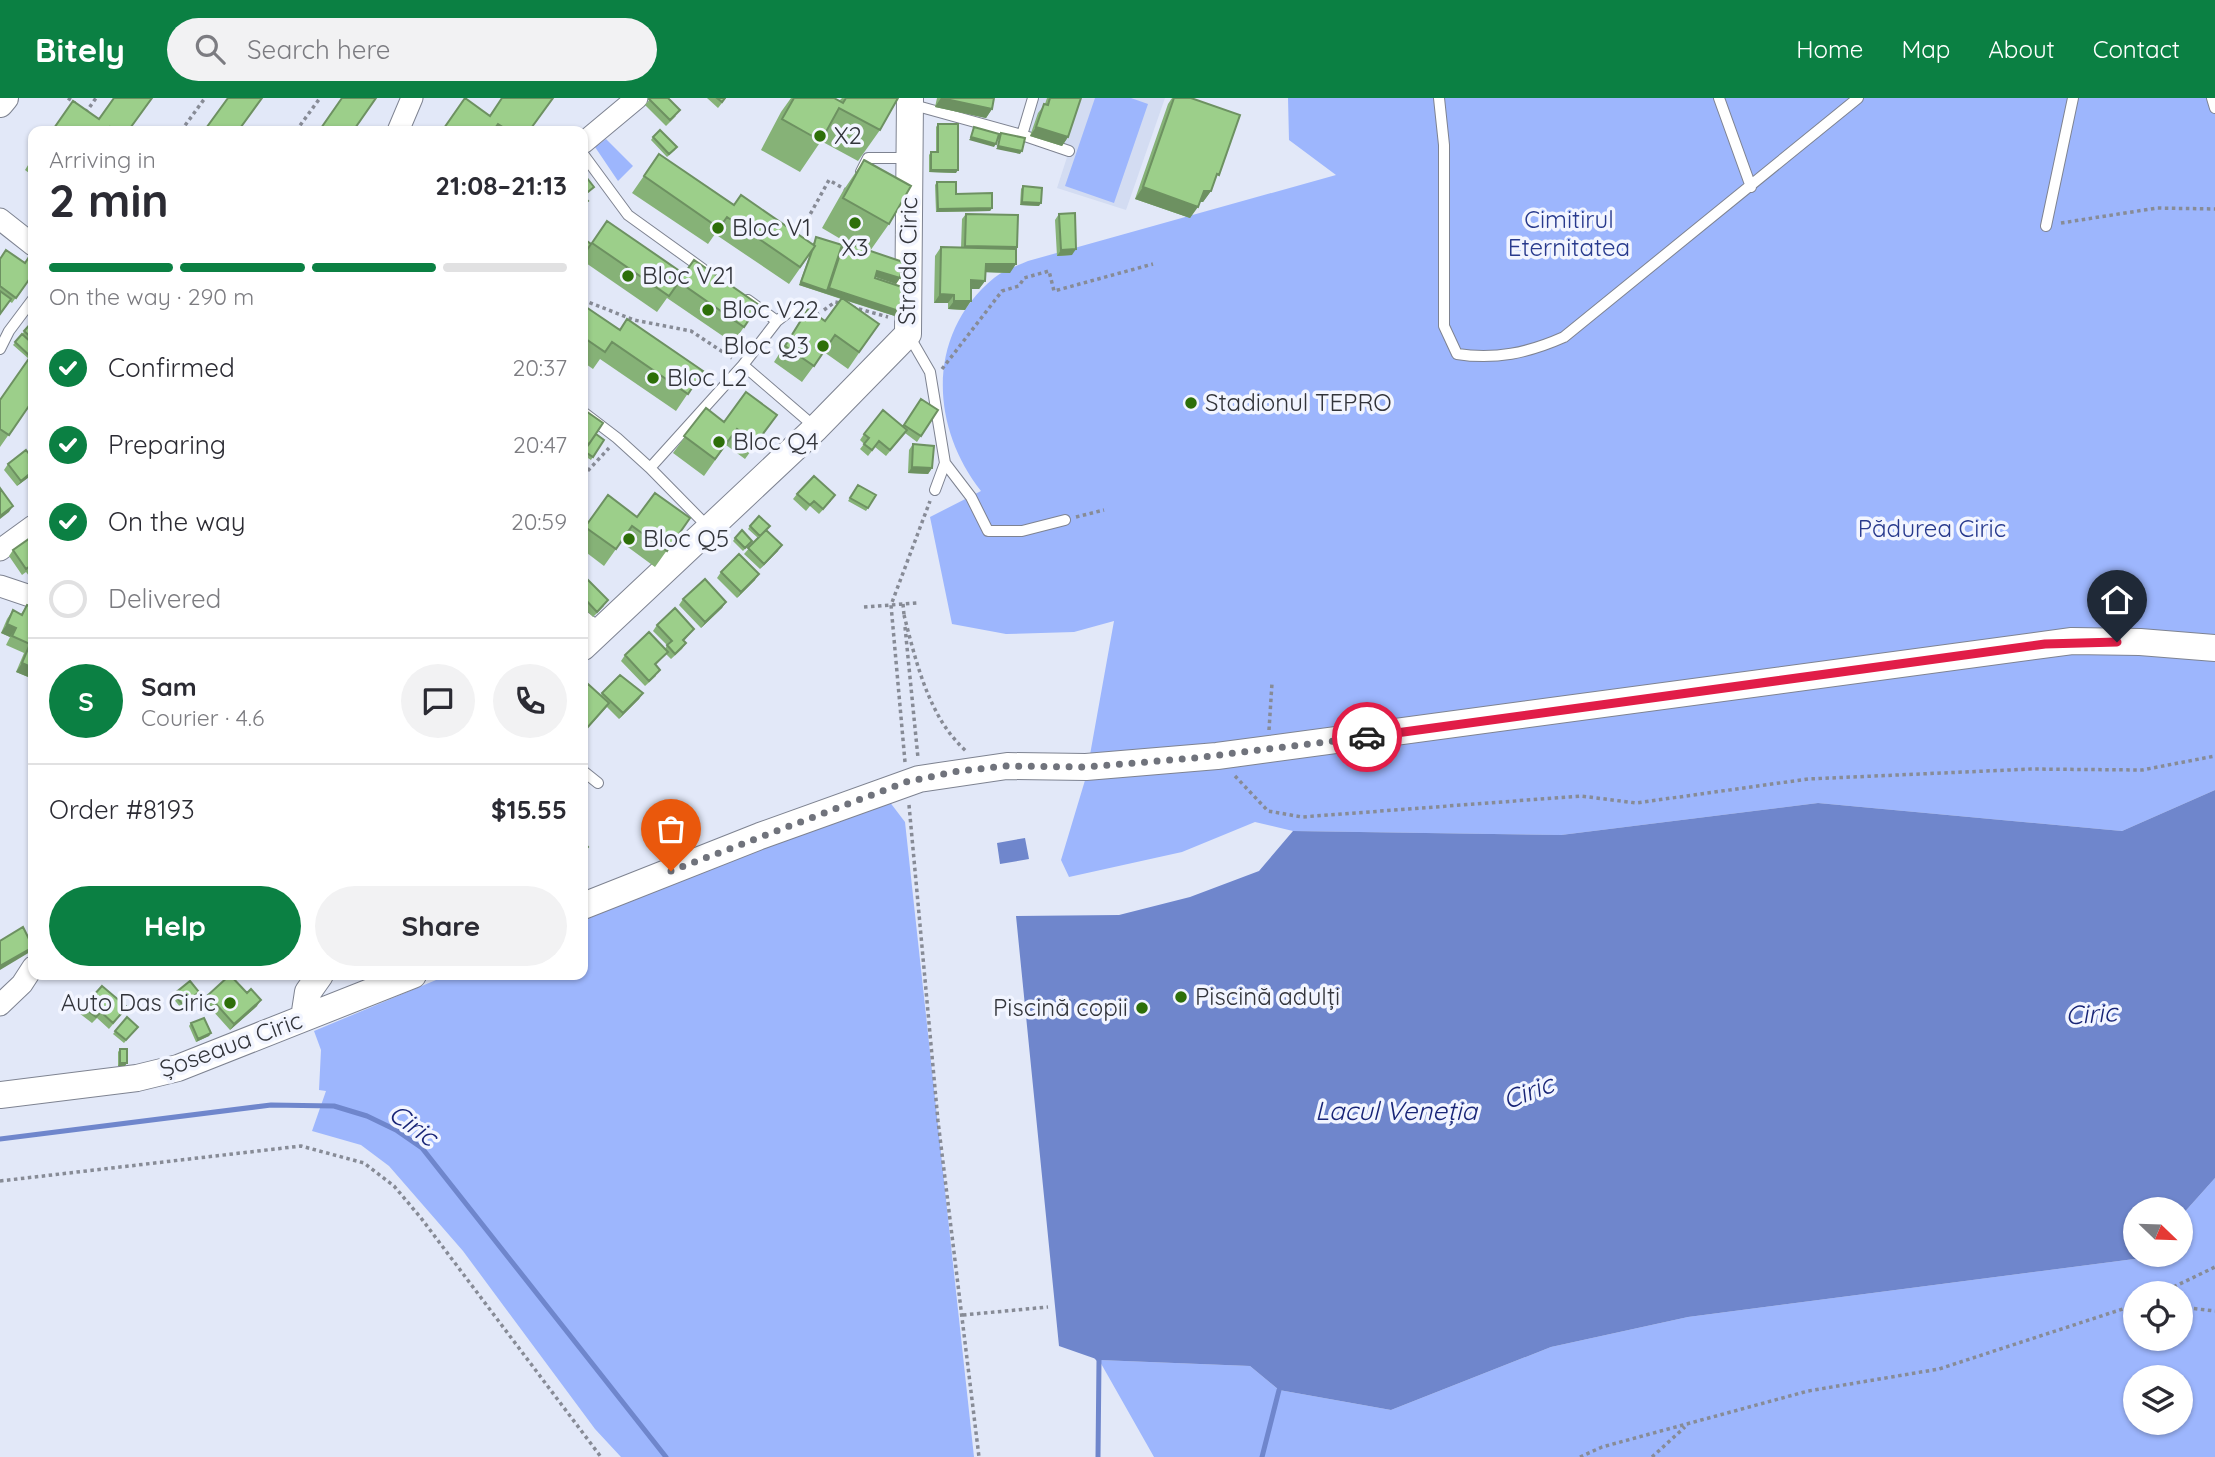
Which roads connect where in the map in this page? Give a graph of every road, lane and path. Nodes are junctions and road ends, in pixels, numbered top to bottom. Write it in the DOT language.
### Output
graph roads {
  1 [pos="5,98"];
  2 [pos="68,98"];
  3 [pos="96,98"];
  4 [pos="205,98"];
  5 [pos="320,98"];
  6 [pos="637,98"];
  7 [pos="1033,98"];
  8 [pos="1438,98"];
  9 [pos="1720,98"];
  10 [pos="1858,98"];
  11 [pos="2073,98"];
  12 [pos="2212,98"];
  13 [pos="407,100"];
  14 [pos="0,104"];
  15 [pos="907,106"];
  16 [pos="2215,108"];
  17 [pos="185,126"];
  18 [pos="300,126"];
  19 [pos="399,126"];
  20 [pos="1021,135"];
  21 [pos="588,139"];
  22 [pos="1069,151"];
  23 [pos="910,158"];
  24 [pos="588,161"];
  25 [pos="859,175"];
  26 [pos="1751,187"];
  27 [pos="2215,209"];
  28 [pos="0,219"];
  29 [pos="807,220"];
  30 [pos="2046,226"];
  31 [pos="28,241"];
  32 [pos="1153,264"];
  33 [pos="710,274"];
  34 [pos="737,293"];
  35 [pos="588,302"];
  36 [pos="28,306"];
  37 [pos="814,316"];
  38 [pos="777,321"];
  39 [pos="910,329"];
  40 [pos="0,349"];
  41 [pos="743,365"];
  42 [pos="930,372"];
  43 [pos="588,416"];
  44 [pos="816,428"];
  45 [pos="617,438"];
  46 [pos="945,463"];
  47 [pos="650,468"];
  48 [pos="588,470"];
  49 [pos="935,490"];
  50 [pos="1104,510"];
  51 [pos="1065,520"];
  52 [pos="708,527"];
  53 [pos="28,530"];
  54 [pos="0,550"];
  55 [pos="0,586"];
  56 [pos="28,595"];
  57 [pos="917,603"];
  58 [pos="903,604"];
  59 [pos="891,605"];
  60 [pos="864,607"];
  61 [pos="904,615"];
  62 [pos="588,634"];
  63 [pos="2215,649"];
  64 [pos="1272,683"];
  65 [pos="1268,749"];
  66 [pos="1217,756"];
  67 [pos="2215,756"];
  68 [pos="905,757"];
  69 [pos="990,768"];
  70 [pos="588,775"];
  71 [pos="598,783"];
  72 [pos="914,788"];
  73 [pos="588,904"];
  74 [pos="28,975"];
  75 [pos="316,980"];
  76 [pos="400,980"];
  77 [pos="0,1005"];
  78 [pos="304,1018"];
  79 [pos="0,1095"];
  80 [pos="0,1181"];
  81 [pos="2215,1267"];
  82 [pos="2186,1281"];
  83 [pos="1048,1307"];
  84 [pos="2193,1308"];
  85 [pos="2123,1309"];
  86 [pos="2215,1311"];
  87 [pos="964,1315"];
  88 [pos="1687,1426"];
  89 [pos="601,1457"];
  90 [pos="979,1457"];
  91 [pos="1580,1457"];
  92 [pos="1652,1457"];
  1 -- 14 [label="street"];
  2 -- 3 [label="path"];
  4 -- 17 [label="path"];
  5 -- 18 [label="path"];
  6 -- 21 [label="street"];
  7 -- 20 [label="lane"];
  8 -- 26 [label="lane"];
  9 -- 26 [label="lane"];
  10 -- 26 [label="lane"];
  11 -- 30 [label="lane"];
  12 -- 16 [label="lane"];
  13 -- 19 [label="street"];
  15 -- 20 [label="lane"];
  15 -- 23 [label="street, Strada Ciric"];
  20 -- 22 [label="lane"];
  23 -- 25 [label="lane"];
  23 -- 39 [label="street, Strada Ciric"];
  24 -- 33 [label="lane"];
  25 -- 29 [label="path"];
  27 -- 30 [label="path"];
  28 -- 31 [label="street"];
  32 -- 42 [label="path"];
  34 -- 38 [label="lane"];
  35 -- 41 [label="path"];
  36 -- 40 [label="lane"];
  37 -- 38 [label="lane"];
  37 -- 39 [label="path"];
  38 -- 41 [label="lane"];
  39 -- 42 [label="lane"];
  39 -- 44 [label="street, Strada Ciric"];
  41 -- 44 [label="lane"];
  41 -- 47 [label="lane"];
  42 -- 46 [label="lane"];
  43 -- 45 [label="lane"];
  44 -- 52 [label="street, Strada Ciric"];
  45 -- 47 [label="lane"];
  45 -- 48 [label="path"];
  46 -- 49 [label="lane"];
  46 -- 51 [label="lane"];
  47 -- 52 [label="lane"];
  49 -- 59 [label="path"];
  50 -- 51 [label="path"];
  52 -- 62 [label="street, Strada Ciric"];
  53 -- 54 [label="street"];
  55 -- 56 [label="street"];
  57 -- 58 [label="path"];
  58 -- 59 [label="path"];
  58 -- 61 [label="path"];
  59 -- 60 [label="path"];
  59 -- 68 [label="path"];
  61 -- 69 [label="path"];
  61 -- 72 [label="path"];
  63 -- 65 [label="street"];
  64 -- 65 [label="path"];
  65 -- 66 [label="street"];
  66 -- 67 [label="path"];
  66 -- 69 [label="street"];
  69 -- 72 [label="street"];
  70 -- 71 [label="lane"];
  72 -- 73 [label="street"];
  72 -- 87 [label="path"];
  74 -- 77 [label="street"];
  75 -- 78 [label="street"];
  76 -- 78 [label="street, Șoseaua Ciric"];
  78 -- 79 [label="street, Șoseaua Ciric"];
  80 -- 89 [label="path"];
  81 -- 82 [label="path"];
  83 -- 87 [label="path"];
  84 -- 86 [label="path"];
  85 -- 88 [label="path"];
  87 -- 90 [label="path"];
  88 -- 91 [label="path"];
  88 -- 92 [label="path"];
}
